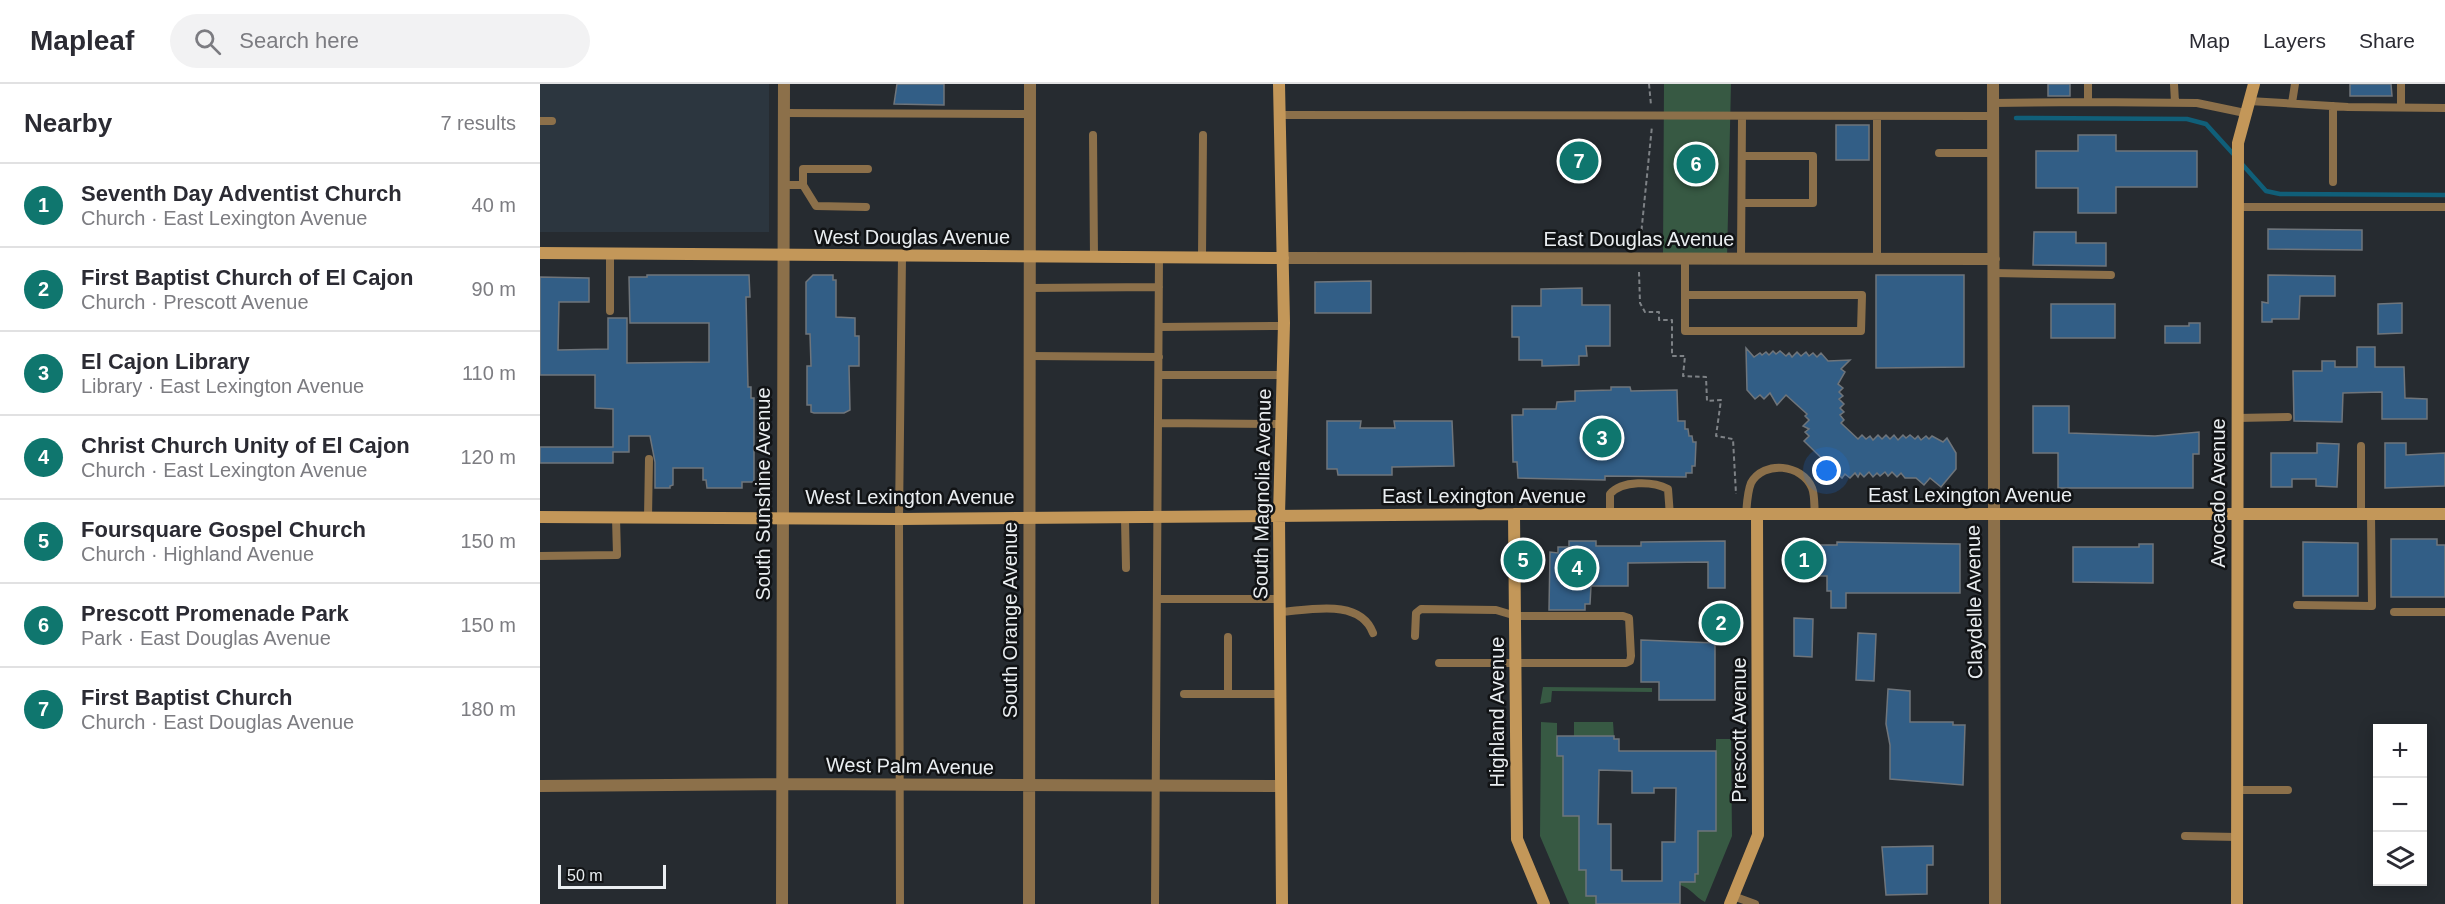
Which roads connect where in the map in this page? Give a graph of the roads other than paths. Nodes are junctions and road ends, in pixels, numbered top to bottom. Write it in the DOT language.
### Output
graph roads {
  1 [pos="784,84"];
  2 [pos="1030,84"];
  3 [pos="1279,84"];
  4 [pos="1993,84"];
  5 [pos="2088,84"];
  6 [pos="2174,84"];
  7 [pos="2254,84"];
  8 [pos="2295,84"];
  9 [pos="2400,84"];
  10 [pos="2088,102"];
  11 [pos="2175,102"];
  12 [pos="1993,103"];
  13 [pos="2292,104"];
  14 [pos="2333,106"];
  15 [pos="2247,107"];
  16 [pos="2401,107"];
  17 [pos="2445,108"];
  18 [pos="784,113"];
  19 [pos="1030,114"];
  20 [pos="1280,115"];
  21 [pos="1993,116"];
  22 [pos="1742,117"];
  23 [pos="1877,117"];
  24 [pos="540,121"];
  25 [pos="552,121"];
  26 [pos="1093,135"];
  27 [pos="1203,135"];
  28 [pos="1940,153"];
  29 [pos="1993,153"];
  30 [pos="1742,156"];
  31 [pos="868,169"];
  32 [pos="2333,182"];
  33 [pos="785,185"];
  34 [pos="803,185"];
  35 [pos="1742,203"];
  36 [pos="866,207"];
  37 [pos="2238,207"];
  38 [pos="2445,207"];
  39 [pos="540,253"];
  40 [pos="610,254"];
  41 [pos="785,256"];
  42 [pos="902,256"];
  43 [pos="1030,257"];
  44 [pos="1094,257"];
  45 [pos="1159,257"];
  46 [pos="1202,257"];
  47 [pos="1283,258"];
  48 [pos="1685,258"];
  49 [pos="1741,258"];
  50 [pos="1877,259"];
  51 [pos="1994,259"];
  52 [pos="1994,273"];
  53 [pos="2111,275"];
  54 [pos="1159,287"];
  55 [pos="1030,288"];
  56 [pos="1685,295"];
  57 [pos="610,311"];
  58 [pos="1284,326"];
  59 [pos="1159,327"];
  60 [pos="1030,356"];
  61 [pos="1159,357"];
  62 [pos="1159,375"];
  63 [pos="1283,375"];
  64 [pos="2289,417"];
  65 [pos="2237,418"];
  66 [pos="1159,423"];
  67 [pos="1282,423"];
  68 [pos="2361,446"];
  69 [pos="649,459"];
  70 [pos="2238,512"];
  71 [pos="1514,514"];
  72 [pos="2366,514"];
  73 [pos="2445,514"];
  74 [pos="1279,515"];
  75 [pos="1751,515"];
  76 [pos="1815,515"];
  77 [pos="1030,516"];
  78 [pos="1610,516"];
  79 [pos="1670,516"];
  80 [pos="1993,516"];
  81 [pos="540,517"];
  82 [pos="782,517"];
  83 [pos="616,518"];
  84 [pos="648,518"];
  85 [pos="1156,518"];
  86 [pos="899,519"];
  87 [pos="1125,519"];
  88 [pos="540,556"];
  89 [pos="1126,568"];
  90 [pos="1158,599"];
  91 [pos="2297,605"];
  92 [pos="1281,606"];
  93 [pos="2394,612"];
  94 [pos="2445,612"];
  95 [pos="1516,616"];
  96 [pos="1373,633"];
  97 [pos="1415,636"];
  98 [pos="1228,637"];
  99 [pos="1439,663"];
  100 [pos="1514,665"];
  101 [pos="1184,694"];
  102 [pos="1228,694"];
  103 [pos="1281,694"];
  104 [pos="781,784"];
  105 [pos="540,786"];
  106 [pos="899,786"];
  107 [pos="1029,786"];
  108 [pos="1155,786"];
  109 [pos="1281,786"];
  110 [pos="2237,790"];
  111 [pos="2288,790"];
  112 [pos="2185,836"];
  113 [pos="2237,837"];
  114 [pos="1731,900"];
  115 [pos="782,904"];
  116 [pos="900,904"];
  117 [pos="1029,904"];
  118 [pos="1155,904"];
  119 [pos="1282,904"];
  120 [pos="1544,904"];
  121 [pos="1755,904"];
  122 [pos="1995,904"];
  123 [pos="2237,904"];
  1 -- 18 [label="street, South Sunshine Avenue"];
  2 -- 19 [label="street, South Orange Avenue"];
  3 -- 20 [label="street, South Magnolia Avenue"];
  4 -- 12 [label="street, Claydelle Avenue"];
  5 -- 10 [label="lane"];
  6 -- 11 [label="lane"];
  7 -- 15 [label="street, Avocado Avenue"];
  8 -- 13 [label="lane"];
  9 -- 16 [label="lane"];
  10 -- 11 [label="lane"];
  10 -- 12 [label="lane"];
  11 -- 15 [label="lane"];
  12 -- 21 [label="street, Claydelle Avenue"];
  13 -- 14 [label="lane"];
  13 -- 15 [label="lane"];
  14 -- 16 [label="lane"];
  14 -- 32 [label="lane"];
  15 -- 37 [label="street, Avocado Avenue"];
  16 -- 17 [label="lane"];
  18 -- 19 [label="lane"];
  18 -- 33 [label="street, South Sunshine Avenue"];
  19 -- 43 [label="street, South Orange Avenue"];
  20 -- 22 [label="lane"];
  20 -- 47 [label="street, South Magnolia Avenue"];
  21 -- 23 [label="lane"];
  21 -- 29 [label="street, Claydelle Avenue"];
  22 -- 23 [label="lane"];
  22 -- 30 [label="lane"];
  23 -- 50 [label="lane"];
  24 -- 25 [label="lane"];
  26 -- 44 [label="lane"];
  27 -- 46 [label="lane"];
  28 -- 29 [label="lane"];
  29 -- 51 [label="street, Claydelle Avenue"];
  30 -- 35 [label="lane"];
  30 -- 35 [label="lane"];
  31 -- 34 [label="lane"];
  33 -- 34 [label="lane"];
  33 -- 41 [label="street, South Sunshine Avenue"];
  34 -- 36 [label="lane"];
  35 -- 49 [label="lane"];
  37 -- 38 [label="lane"];
  37 -- 65 [label="street, Avocado Avenue"];
  39 -- 40 [label="street, West Douglas Avenue"];
  40 -- 41 [label="street, West Douglas Avenue"];
  40 -- 57 [label="lane"];
  41 -- 42 [label="street, West Douglas Avenue"];
  41 -- 82 [label="street, South Sunshine Avenue"];
  42 -- 43 [label="street, West Douglas Avenue"];
  42 -- 86 [label="lane"];
  43 -- 44 [label="street, West Douglas Avenue"];
  43 -- 55 [label="street, South Orange Avenue"];
  44 -- 45 [label="street, West Douglas Avenue"];
  45 -- 46 [label="street, West Douglas Avenue"];
  45 -- 54 [label="lane"];
  46 -- 47 [label="street, West Douglas Avenue"];
  47 -- 48 [label="street, East Douglas Avenue"];
  47 -- 58 [label="street, South Magnolia Avenue"];
  48 -- 49 [label="street, East Douglas Avenue"];
  48 -- 56 [label="lane"];
  49 -- 50 [label="street, East Douglas Avenue"];
  50 -- 51 [label="street, East Douglas Avenue"];
  51 -- 52 [label="street, Claydelle Avenue"];
  52 -- 53 [label="lane"];
  52 -- 80 [label="street, Claydelle Avenue"];
  54 -- 55 [label="lane"];
  54 -- 59 [label="lane"];
  55 -- 60 [label="street, South Orange Avenue"];
  56 -- 56 [label="lane"];
  58 -- 59 [label="lane"];
  58 -- 63 [label="street, South Magnolia Avenue"];
  59 -- 61 [label="lane"];
  60 -- 61 [label="lane"];
  60 -- 77 [label="street, South Orange Avenue"];
  61 -- 62 [label="lane"];
  62 -- 63 [label="lane"];
  62 -- 66 [label="lane"];
  63 -- 67 [label="street, South Magnolia Avenue"];
  64 -- 65 [label="lane"];
  65 -- 70 [label="street, Avocado Avenue"];
  66 -- 67 [label="lane"];
  66 -- 85 [label="lane"];
  67 -- 74 [label="street, South Magnolia Avenue"];
  68 -- 72 [label="lane"];
  69 -- 84 [label="lane"];
  70 -- 72 [label="street, East Lexington Avenue"];
  70 -- 80 [label="street, East Lexington Avenue"];
  70 -- 110 [label="street, Avocado Avenue"];
  71 -- 74 [label="street, East Lexington Avenue"];
  71 -- 78 [label="street, East Lexington Avenue"];
  71 -- 95 [label="street, Highland Avenue"];
  72 -- 73 [label="street, East Lexington Avenue"];
  72 -- 91 [label="lane"];
  74 -- 85 [label="street, West Lexington Avenue"];
  74 -- 92 [label="street, South Magnolia Avenue"];
  75 -- 76 [label="street, East Lexington Avenue"];
  75 -- 76 [label="lane"];
  75 -- 79 [label="street, East Lexington Avenue"];
  75 -- 114 [label="street, Prescott Avenue"];
  76 -- 80 [label="street, East Lexington Avenue"];
  77 -- 86 [label="street, West Lexington Avenue"];
  77 -- 87 [label="street, West Lexington Avenue"];
  77 -- 107 [label="street, South Orange Avenue"];
  78 -- 79 [label="street, East Lexington Avenue"];
  78 -- 79 [label="lane"];
  80 -- 122 [label="street, Claydelle Avenue"];
  81 -- 83 [label="street, West Lexington Avenue"];
  82 -- 84 [label="street, West Lexington Avenue"];
  82 -- 86 [label="street, West Lexington Avenue"];
  82 -- 104 [label="street, South Sunshine Avenue"];
  83 -- 84 [label="street, West Lexington Avenue"];
  83 -- 88 [label="lane"];
  85 -- 87 [label="street, West Lexington Avenue"];
  85 -- 90 [label="lane"];
  86 -- 106 [label="lane"];
  87 -- 89 [label="lane"];
  90 -- 92 [label="lane"];
  90 -- 108 [label="lane"];
  92 -- 96 [label="lane"];
  92 -- 103 [label="street, South Magnolia Avenue"];
  93 -- 94 [label="lane"];
  95 -- 97 [label="lane"];
  95 -- 100 [label="street, Highland Avenue"];
  95 -- 100 [label="lane"];
  98 -- 102 [label="lane"];
  99 -- 100 [label="lane"];
  100 -- 120 [label="street, Highland Avenue"];
  101 -- 102 [label="lane"];
  102 -- 103 [label="lane"];
  103 -- 109 [label="street, South Magnolia Avenue"];
  104 -- 105 [label="street, West Palm Avenue"];
  104 -- 106 [label="street, West Palm Avenue"];
  104 -- 115 [label="street, South Sunshine Avenue"];
  106 -- 107 [label="street, West Palm Avenue"];
  106 -- 116 [label="lane"];
  107 -- 108 [label="street, West Palm Avenue"];
  107 -- 117 [label="street, South Orange Avenue"];
  108 -- 109 [label="street, West Palm Avenue"];
  108 -- 118 [label="lane"];
  109 -- 119 [label="street, South Magnolia Avenue"];
  110 -- 111 [label="lane"];
  110 -- 113 [label="street, Avocado Avenue"];
  112 -- 113 [label="lane"];
  113 -- 123 [label="street, Avocado Avenue"];
  114 -- 121 [label="lane"];
}
